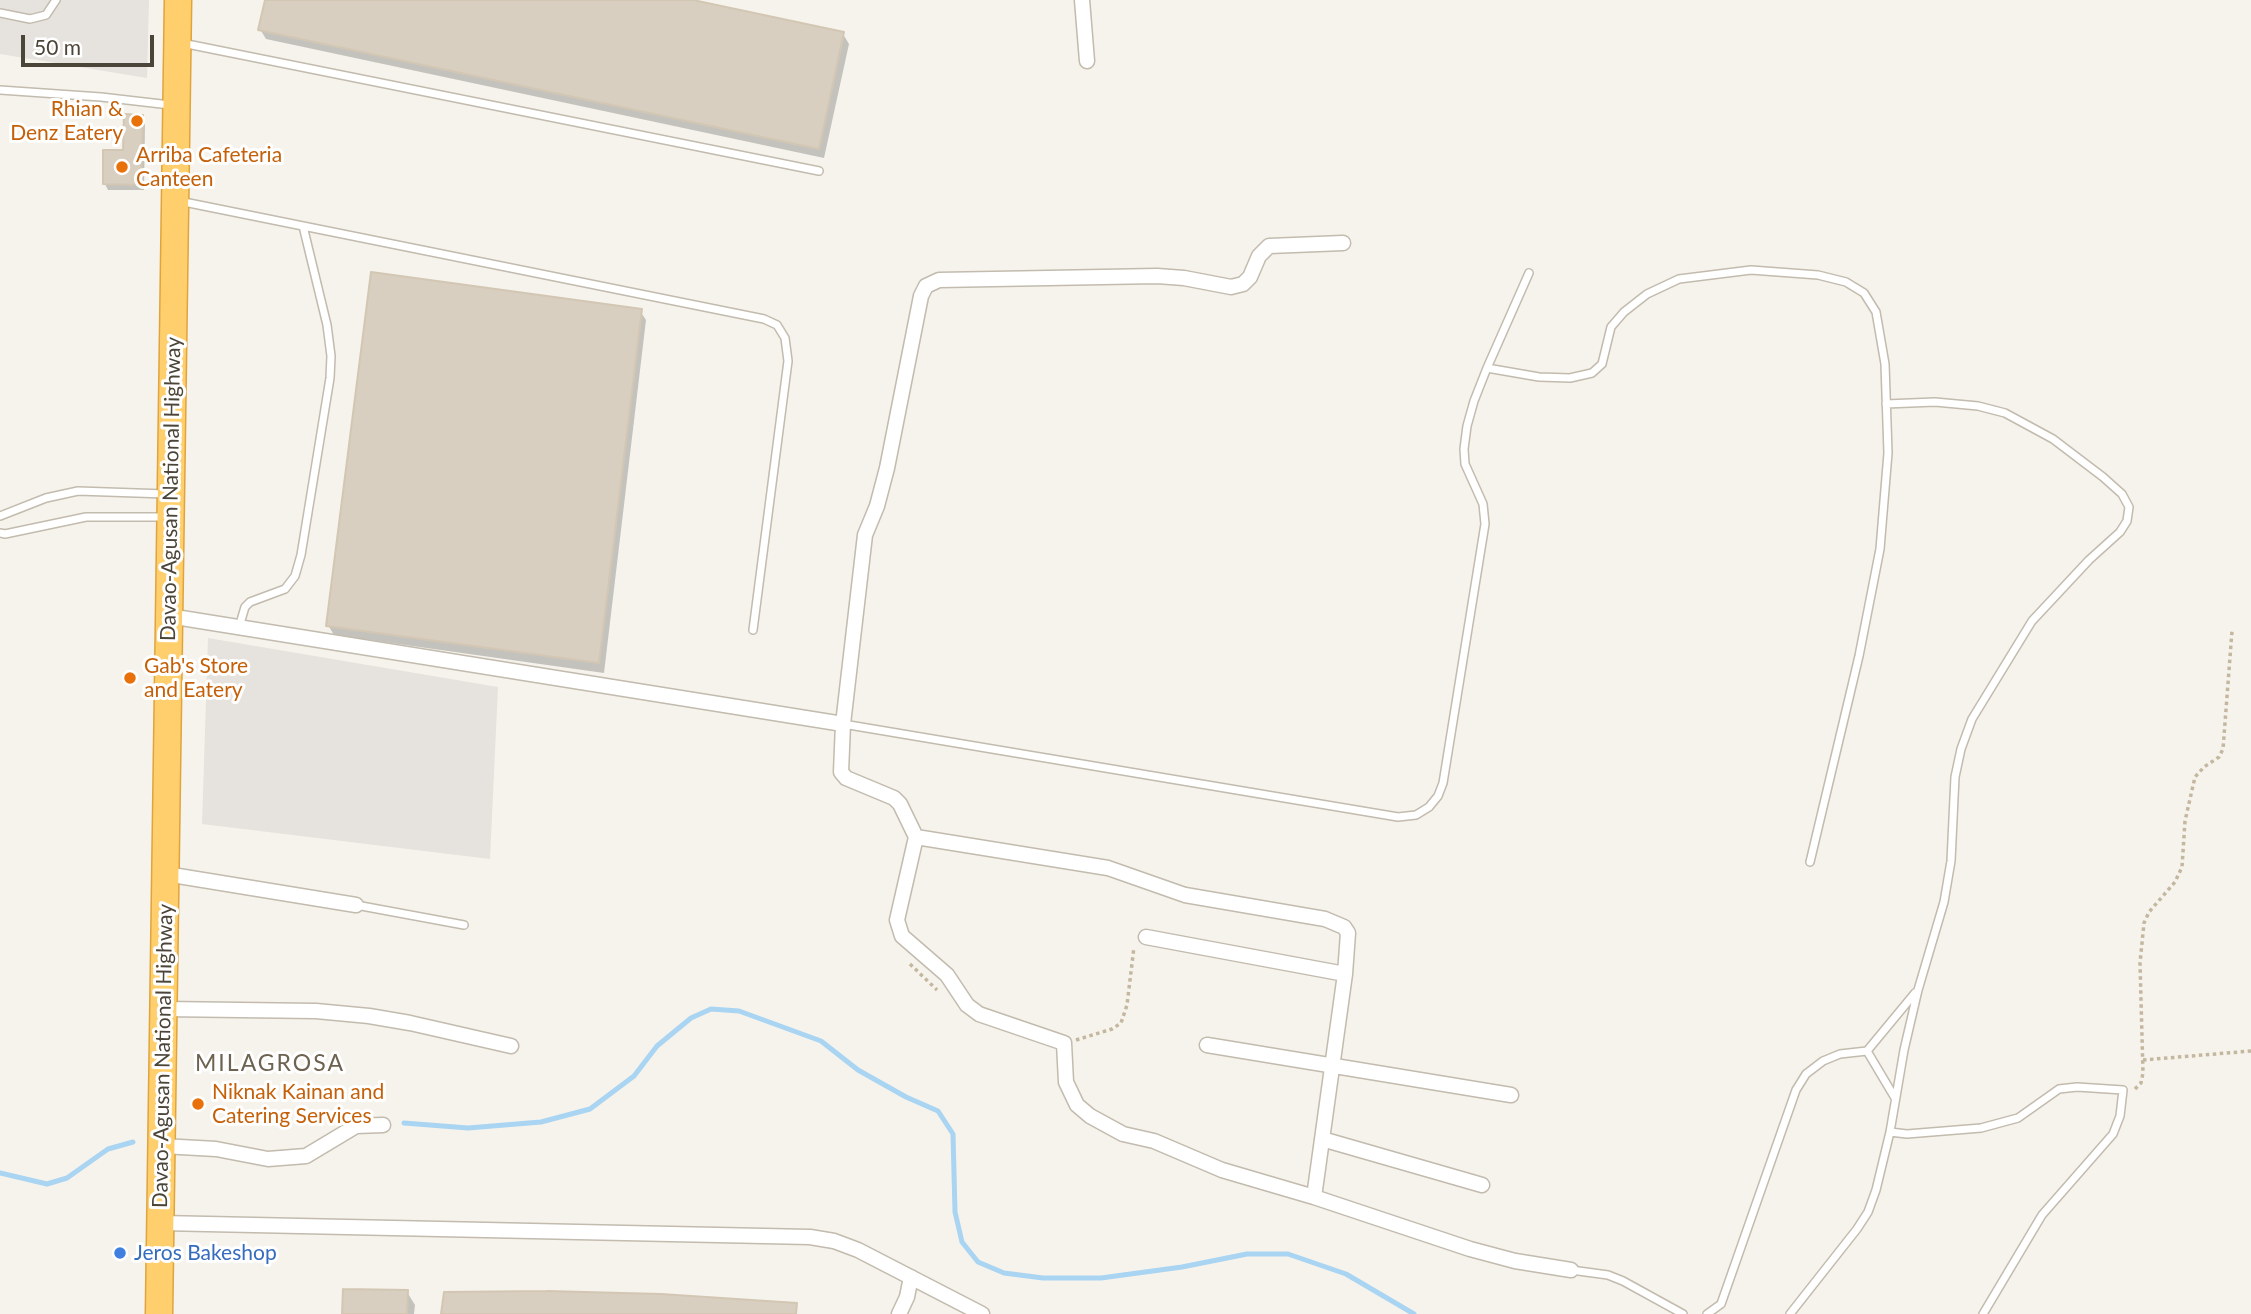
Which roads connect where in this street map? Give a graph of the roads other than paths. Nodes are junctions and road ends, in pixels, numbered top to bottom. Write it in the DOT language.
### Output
graph roads {
  1 [pos="56,0"];
  2 [pos="178,0"];
  3 [pos="1082,0"];
  4 [pos="0,13"];
  5 [pos="178,42"];
  6 [pos="1087,61"];
  7 [pos="0,90"];
  8 [pos="177,106"];
  9 [pos="819,171"];
  10 [pos="175,200"];
  11 [pos="303,226"];
  12 [pos="1343,243"];
  13 [pos="1530,273"];
  14 [pos="1487,368"];
  15 [pos="1886,404"];
  16 [pos="170,505"];
  17 [pos="0,516"];
  18 [pos="0,533"];
  19 [pos="169,616"];
  20 [pos="239,628"];
  21 [pos="753,630"];
  22 [pos="843,724"];
  23 [pos="916,837"];
  24 [pos="1810,862"];
  25 [pos="166,874"];
  26 [pos="356,905"];
  27 [pos="464,925"];
  28 [pos="1146,937"];
  29 [pos="1345,974"];
  30 [pos="1918,990"];
  31 [pos="164,1009"];
  32 [pos="1207,1045"];
  33 [pos="510,1046"];
  34 [pos="1867,1051"];
  35 [pos="1333,1066"];
  36 [pos="1511,1095"];
  37 [pos="1896,1099"];
  38 [pos="383,1125"];
  39 [pos="1890,1132"];
  40 [pos="1322,1139"];
  41 [pos="162,1146"];
  42 [pos="1482,1185"];
  43 [pos="1314,1197"];
  44 [pos="161,1223"];
  45 [pos="1571,1269"];
  46 [pos="911,1277"];
  47 [pos="159,1314"];
  48 [pos="899,1314"];
  49 [pos="982,1314"];
  50 [pos="1683,1314"];
  51 [pos="1707,1314"];
  52 [pos="1790,1314"];
  53 [pos="1983,1314"];
  1 -- 4 [label="lane"];
  2 -- 5 [label="highway, Davao-Agusan National Highway"];
  3 -- 6 [label="street"];
  5 -- 8 [label="highway, Davao-Agusan National Highway"];
  5 -- 9 [label="lane"];
  7 -- 8 [label="lane"];
  8 -- 10 [label="highway, Davao-Agusan National Highway"];
  10 -- 11 [label="lane"];
  10 -- 16 [label="highway, Davao-Agusan National Highway"];
  11 -- 20 [label="lane"];
  11 -- 21 [label="lane"];
  12 -- 22 [label="street"];
  13 -- 14 [label="lane"];
  14 -- 15 [label="lane"];
  14 -- 22 [label="lane"];
  15 -- 24 [label="lane"];
  15 -- 30 [label="lane"];
  16 -- 17 [label="lane"];
  16 -- 18 [label="lane"];
  16 -- 19 [label="highway, Davao-Agusan National Highway"];
  19 -- 20 [label="street"];
  19 -- 25 [label="highway, Davao-Agusan National Highway"];
  20 -- 22 [label="street"];
  22 -- 23 [label="street"];
  23 -- 29 [label="street"];
  23 -- 43 [label="street"];
  25 -- 26 [label="street"];
  25 -- 31 [label="highway, Davao-Agusan National Highway"];
  26 -- 27 [label="lane"];
  28 -- 29 [label="street"];
  29 -- 35 [label="street"];
  30 -- 34 [label="lane"];
  30 -- 37 [label="lane"];
  31 -- 33 [label="street"];
  31 -- 41 [label="highway, Davao-Agusan National Highway"];
  32 -- 35 [label="street"];
  34 -- 37 [label="lane"];
  34 -- 51 [label="lane"];
  35 -- 36 [label="street"];
  35 -- 40 [label="street"];
  37 -- 39 [label="lane"];
  38 -- 41 [label="street"];
  39 -- 52 [label="lane"];
  39 -- 53 [label="lane"];
  40 -- 42 [label="street"];
  40 -- 43 [label="street"];
  41 -- 44 [label="highway, Davao-Agusan National Highway"];
  43 -- 45 [label="street"];
  44 -- 46 [label="street"];
  44 -- 47 [label="highway, Davao-Agusan National Highway"];
  45 -- 50 [label="lane"];
  46 -- 48 [label="street"];
  46 -- 49 [label="street"];
}
